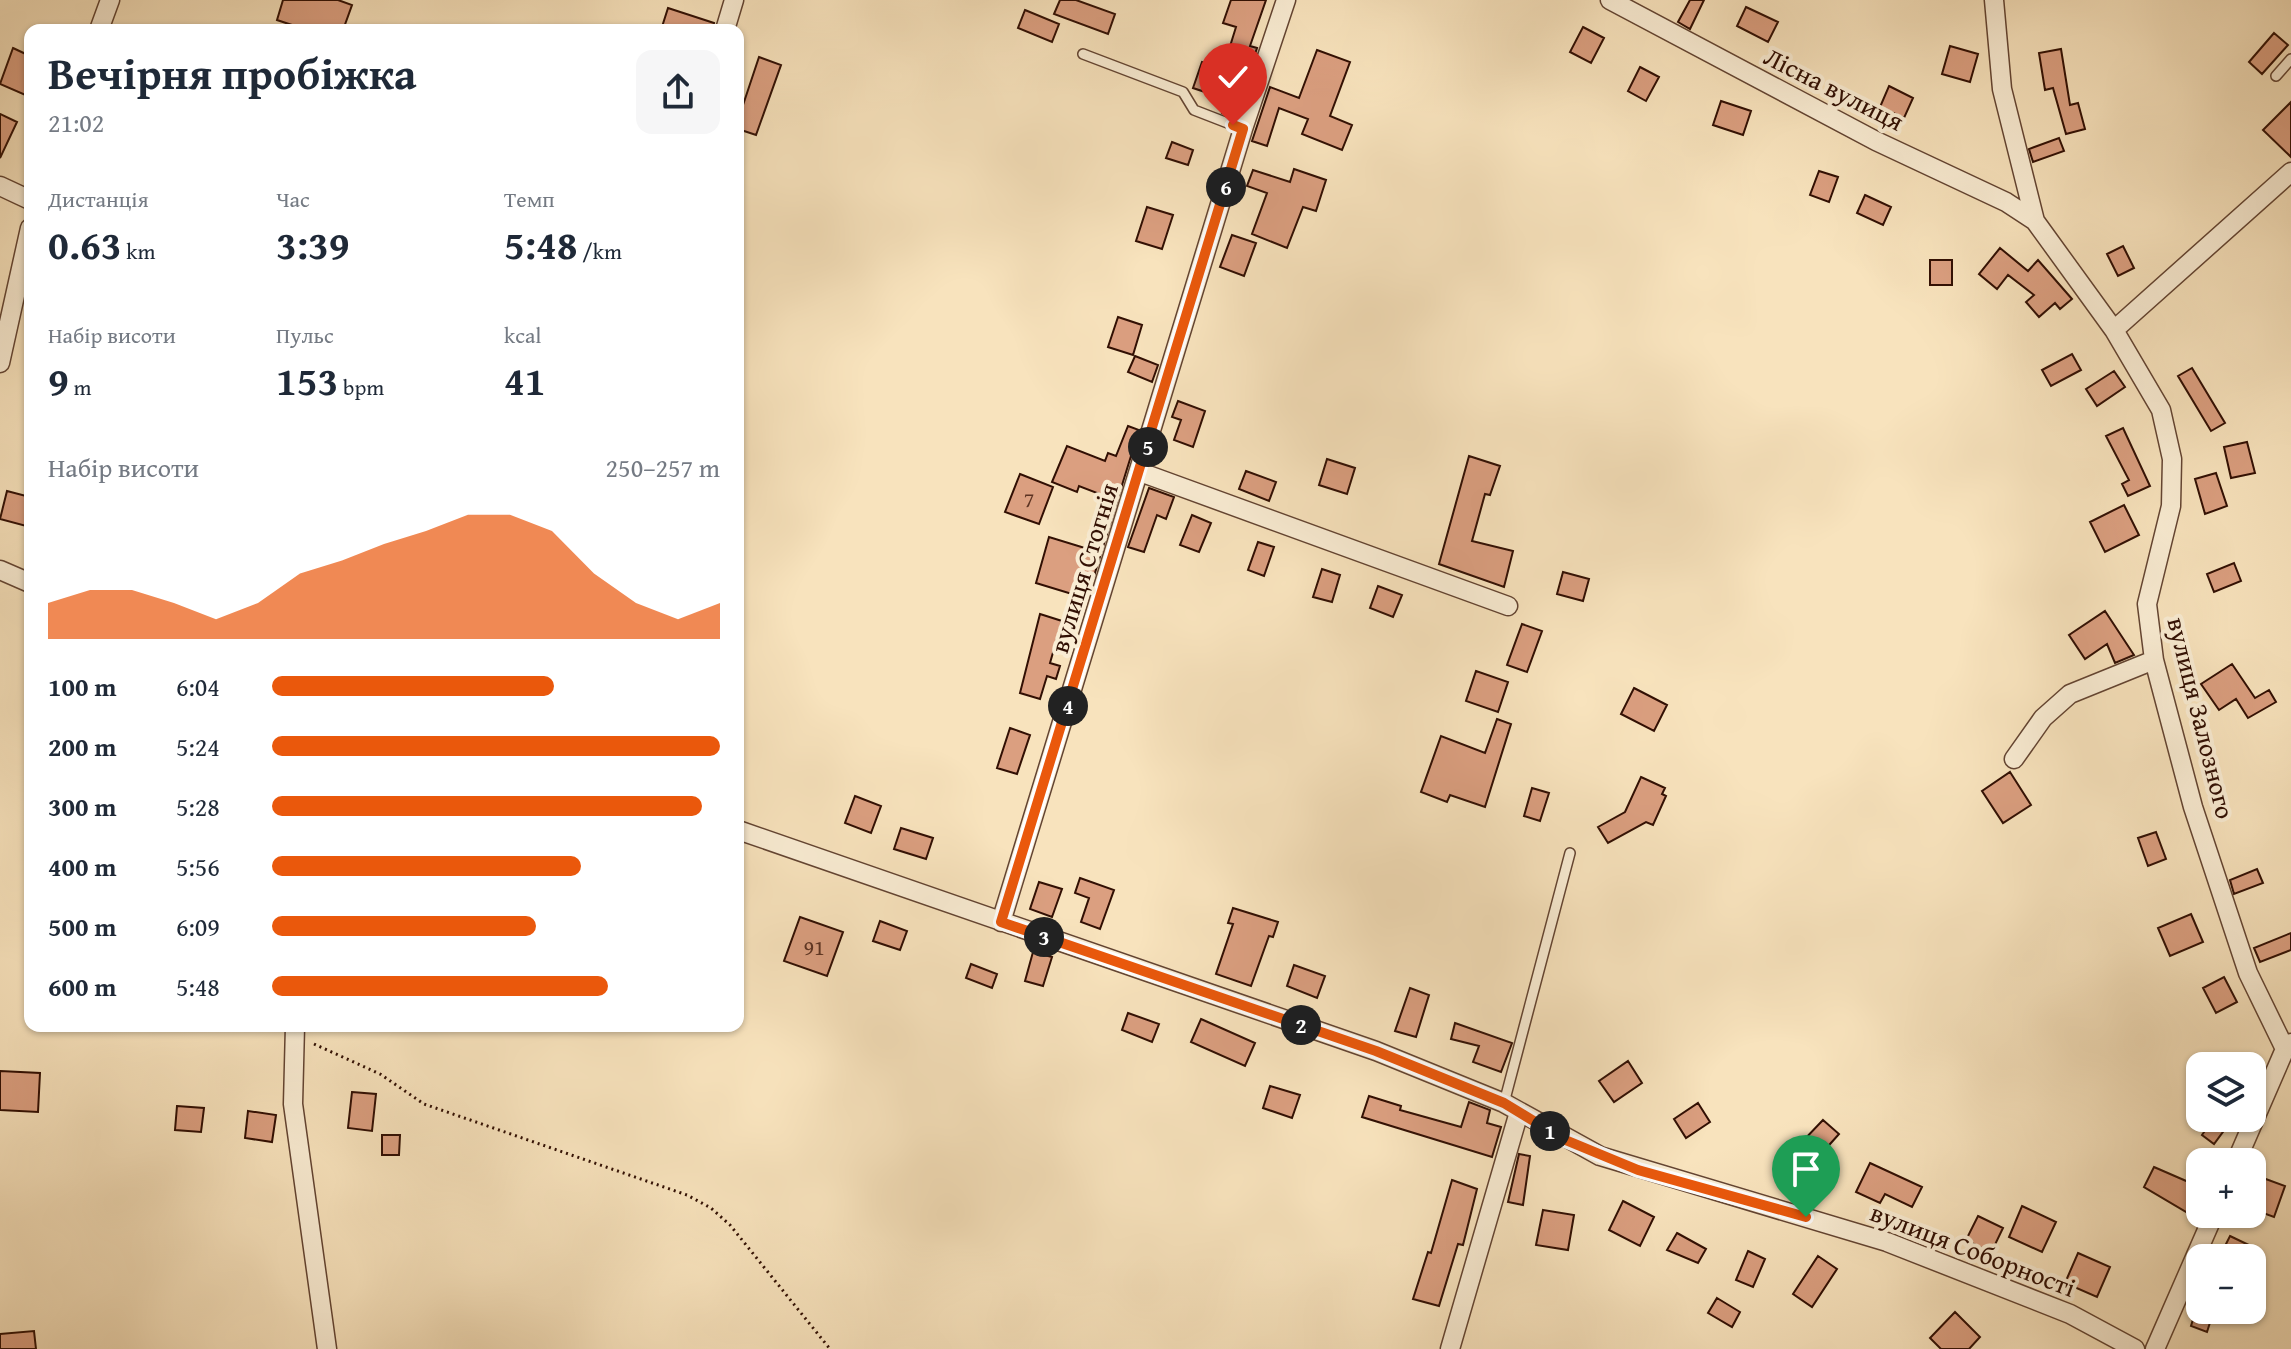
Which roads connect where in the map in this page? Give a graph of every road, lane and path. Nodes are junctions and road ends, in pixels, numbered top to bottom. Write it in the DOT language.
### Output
graph roads {
  1 [pos="110,0"];
  2 [pos="734,0"];
  3 [pos="1286,0"];
  4 [pos="1610,0"];
  5 [pos="1994,0"];
  6 [pos="101,24"];
  7 [pos="727,24"];
  8 [pos="1083,54"];
  9 [pos="2291,59"];
  10 [pos="2276,76"];
  11 [pos="1243,129"];
  12 [pos="2291,172"];
  13 [pos="0,186"];
  14 [pos="24,197"];
  15 [pos="2035,221"];
  16 [pos="24,255"];
  17 [pos="2114,330"];
  18 [pos="0,363"];
  19 [pos="1140,472"];
  20 [pos="0,570"];
  21 [pos="24,580"];
  22 [pos="1508,606"];
  23 [pos="2154,660"];
  24 [pos="2014,759"];
  25 [pos="744,832"];
  26 [pos="1570,853"];
  27 [pos="1001,922"];
  28 [pos="295,1032"];
  29 [pos="299,1032"];
  30 [pos="2288,1046"];
  31 [pos="1512,1107"];
  32 [pos="2242,1148"];
  33 [pos="2208,1228"];
  34 [pos="327,1349"];
  35 [pos="830,1349"];
  36 [pos="1450,1349"];
  37 [pos="2135,1349"];
  38 [pos="2155,1349"];
  1 -- 6 [label="street"];
  2 -- 7 [label="street"];
  3 -- 11 [label="street, вулиця Стогнія"];
  4 -- 15 [label="street, Лісна вулиця"];
  5 -- 15 [label="street, вулиця Залозного"];
  8 -- 11 [label="lane"];
  9 -- 10 [label="lane"];
  11 -- 19 [label="street, вулиця Стогнія"];
  12 -- 17 [label="street"];
  13 -- 14 [label="street"];
  15 -- 17 [label="street, вулиця Залозного"];
  16 -- 18 [label="street"];
  17 -- 23 [label="street, вулиця Залозного"];
  19 -- 22 [label="street"];
  19 -- 27 [label="street, вулиця Стогнія"];
  20 -- 21 [label="street"];
  23 -- 24 [label="street"];
  23 -- 30 [label="street, вулиця Залозного"];
  25 -- 27 [label="street, вулиця Соборності"];
  26 -- 31 [label="lane"];
  27 -- 31 [label="street, вулиця Соборності"];
  28 -- 34 [label="street"];
  29 -- 35 [label="path"];
  30 -- 32 [label="street"];
  31 -- 36 [label="street"];
  31 -- 37 [label="street, вулиця Соборності"];
  33 -- 38 [label="street"];
}
